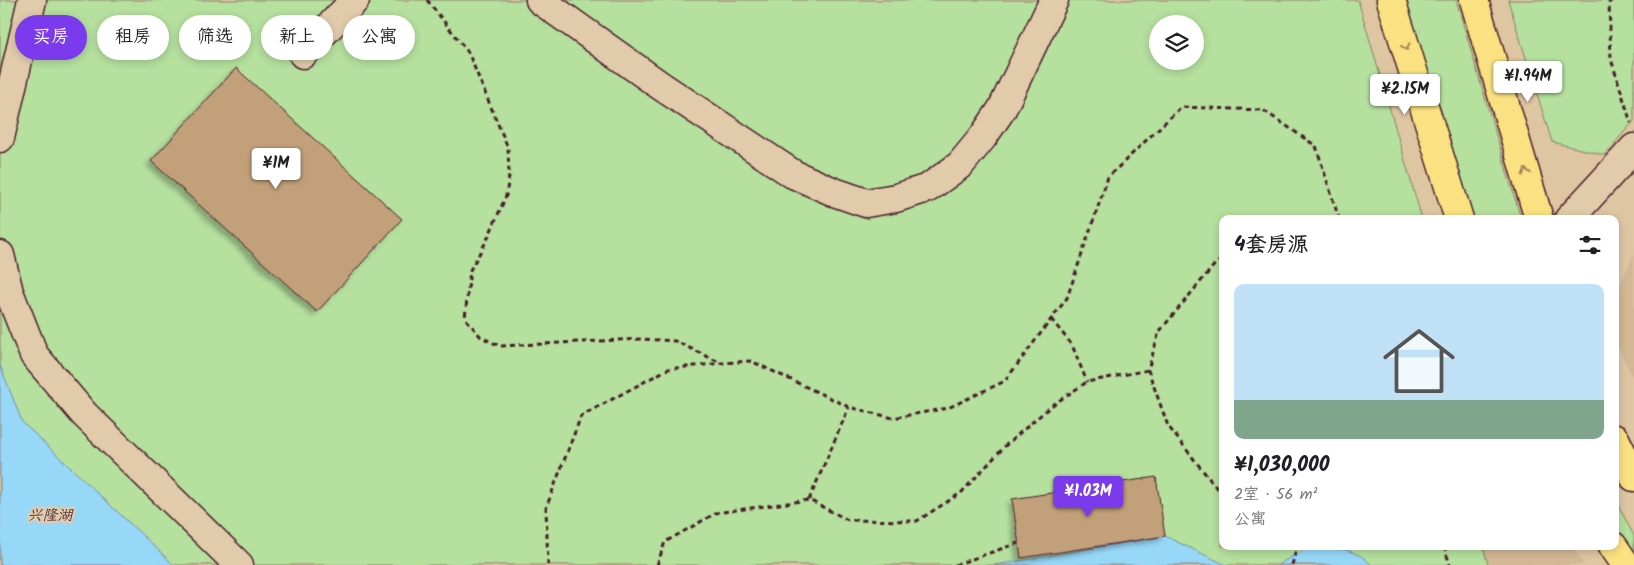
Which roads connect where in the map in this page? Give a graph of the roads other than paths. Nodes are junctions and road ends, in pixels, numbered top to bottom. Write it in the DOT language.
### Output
graph roads {
  1 [pos="32,0"];
  2 [pos="355,0"];
  3 [pos="540,0"];
  4 [pos="1054,0"];
  5 [pos="1391,0"];
  6 [pos="1474,0"];
  7 [pos="333,23"];
  8 [pos="1633,136"];
  9 [pos="0,138"];
  10 [pos="1458,215"];
  11 [pos="1538,215"];
  12 [pos="1572,215"];
  13 [pos="0,255"];
  14 [pos="1619,448"];
  15 [pos="1634,477"];
  16 [pos="1616,550"];
  17 [pos="239,565"];
  18 [pos="1626,565"];
  1 -- 9 [label="street"];
  2 -- 7 [label="street"];
  3 -- 4 [label="street"];
  5 -- 10 [label="main road, one-way"];
  11 -- 6 [label="main road, one-way"];
  8 -- 12 [label="street"];
  13 -- 17 [label="street"];
  14 -- 15 [label="main road"];
  16 -- 18 [label="main road"];
}
